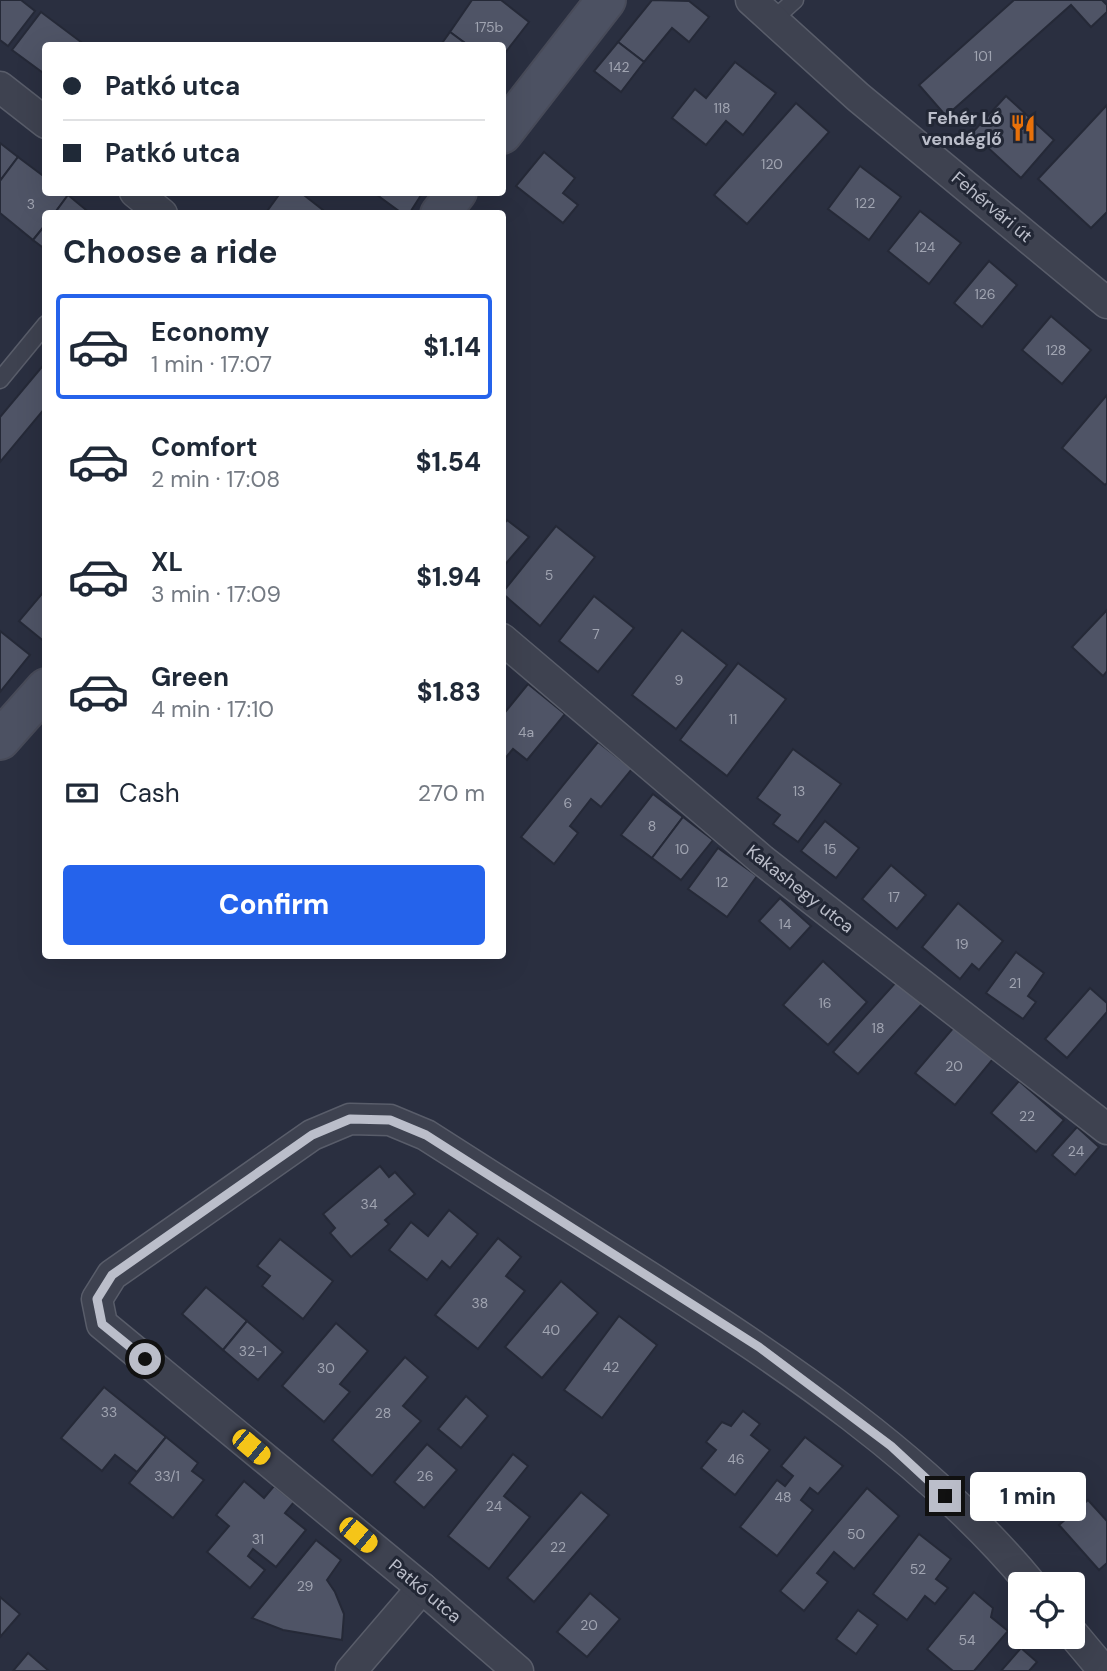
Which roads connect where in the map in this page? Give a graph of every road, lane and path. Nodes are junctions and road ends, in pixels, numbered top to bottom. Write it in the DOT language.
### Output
graph roads {
  1 [pos="606,0"];
  2 [pos="751,0"];
  3 [pos="785,9"];
  4 [pos="0,87"];
  5 [pos="42,120"];
  6 [pos="506,129"];
  7 [pos="140,196"];
  8 [pos="454,196"];
  9 [pos="157,210"];
  10 [pos="443,210"];
  11 [pos="1107,303"];
  12 [pos="42,329"];
  13 [pos="0,380"];
  14 [pos="506,642"];
  15 [pos="42,693"];
  16 [pos="0,740"];
  17 [pos="1107,1129"];
  18 [pos="1021,1572"];
  19 [pos="422,1588"];
  20 [pos="1085,1648"];
  21 [pos="351,1671"];
  22 [pos="518,1671"];
  23 [pos="1104,1671"];
  1 -- 6 [label="street"];
  2 -- 3 [label="street, Fehérvári út"];
  3 -- 11 [label="street, Fehérvári út"];
  4 -- 5 [label="street"];
  7 -- 9 [label="street"];
  8 -- 10 [label="street"];
  12 -- 13 [label="lane"];
  14 -- 17 [label="street, Kakashegy utca"];
  15 -- 16 [label="street"];
  18 -- 19 [label="street, Patkó utca"];
  19 -- 21 [label="street"];
  19 -- 22 [label="street, Patkó utca"];
  20 -- 23 [label="street"];
}
